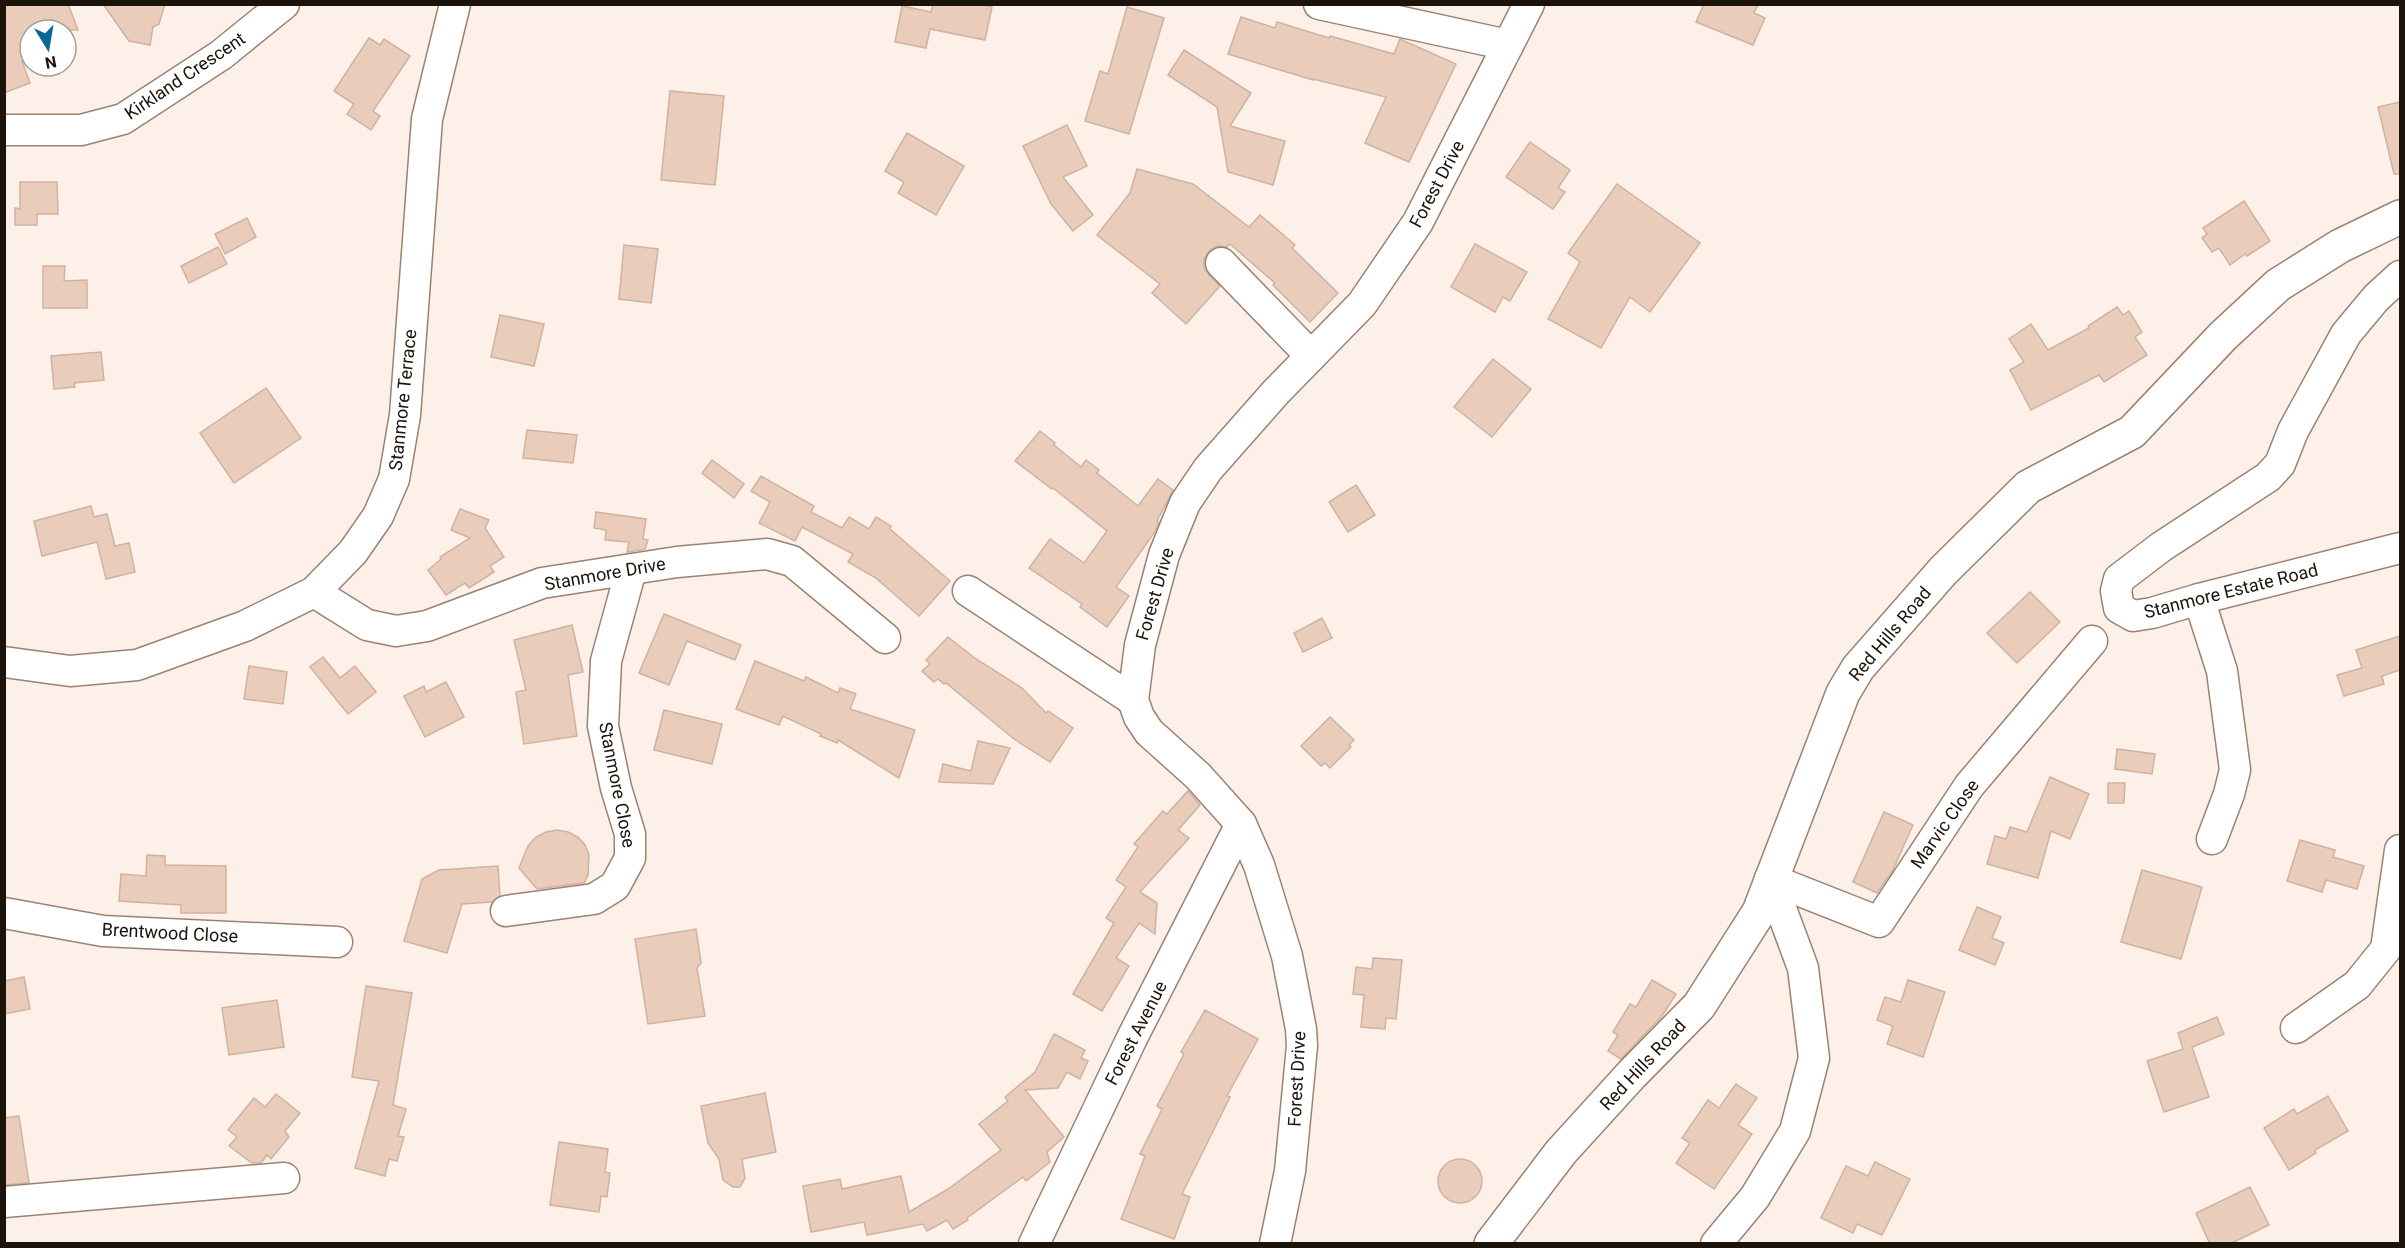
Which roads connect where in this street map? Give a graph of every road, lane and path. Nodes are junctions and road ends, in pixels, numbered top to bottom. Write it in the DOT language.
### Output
graph roads {
  1 [pos="284,4"];
  2 [pos="455,4"];
  3 [pos="1319,4"];
  4 [pos="1529,4"];
  5 [pos="1508,45"];
  6 [pos="4,129"];
  7 [pos="2400,217"];
  8 [pos="1221,263"];
  9 [pos="2400,276"];
  10 [pos="1311,357"];
  11 [pos="2400,548"];
  12 [pos="631,570"];
  13 [pos="968,591"];
  14 [pos="314,592"];
  15 [pos="2199,599"];
  16 [pos="885,638"];
  17 [pos="2092,641"];
  18 [pos="4,662"];
  19 [pos="1132,700"];
  20 [pos="1241,824"];
  21 [pos="2212,839"];
  22 [pos="2400,850"];
  23 [pos="1770,879"];
  24 [pos="506,911"];
  25 [pos="4,913"];
  26 [pos="337,942"];
  27 [pos="2393,955"];
  28 [pos="2296,1028"];
  29 [pos="284,1178"];
  30 [pos="4,1202"];
  31 [pos="1034,1244"];
  32 [pos="1275,1244"];
  33 [pos="1491,1244"];
  34 [pos="1716,1244"];
  1 -- 6 [label="street, Kirkland Crescent"];
  2 -- 14 [label="street, Stanmore Terrace"];
  3 -- 5 [label="street"];
  4 -- 5 [label="street, Forest Drive"];
  5 -- 10 [label="street, Forest Drive"];
  7 -- 23 [label="main road, Red Hills Road"];
  8 -- 10 [label="street"];
  9 -- 15 [label="street, Stanmore Estate Road"];
  10 -- 19 [label="street, Forest Drive"];
  11 -- 15 [label="street, Stanmore Estate Road"];
  12 -- 14 [label="street, Stanmore Drive"];
  12 -- 16 [label="street, Stanmore Drive"];
  12 -- 24 [label="street, Stanmore Close"];
  13 -- 19 [label="street"];
  14 -- 18 [label="street, Stanmore Terrace"];
  15 -- 21 [label="street"];
  17 -- 23 [label="street, Marvic Close"];
  19 -- 20 [label="street, Forest Drive"];
  20 -- 31 [label="street, Forest Avenue"];
  20 -- 32 [label="street, Forest Drive"];
  22 -- 27 [label="street"];
  23 -- 33 [label="main road, Red Hills Road"];
  23 -- 34 [label="street"];
  25 -- 26 [label="street, Brentwood Close"];
  27 -- 28 [label="street"];
  29 -- 30 [label="street"];
}
